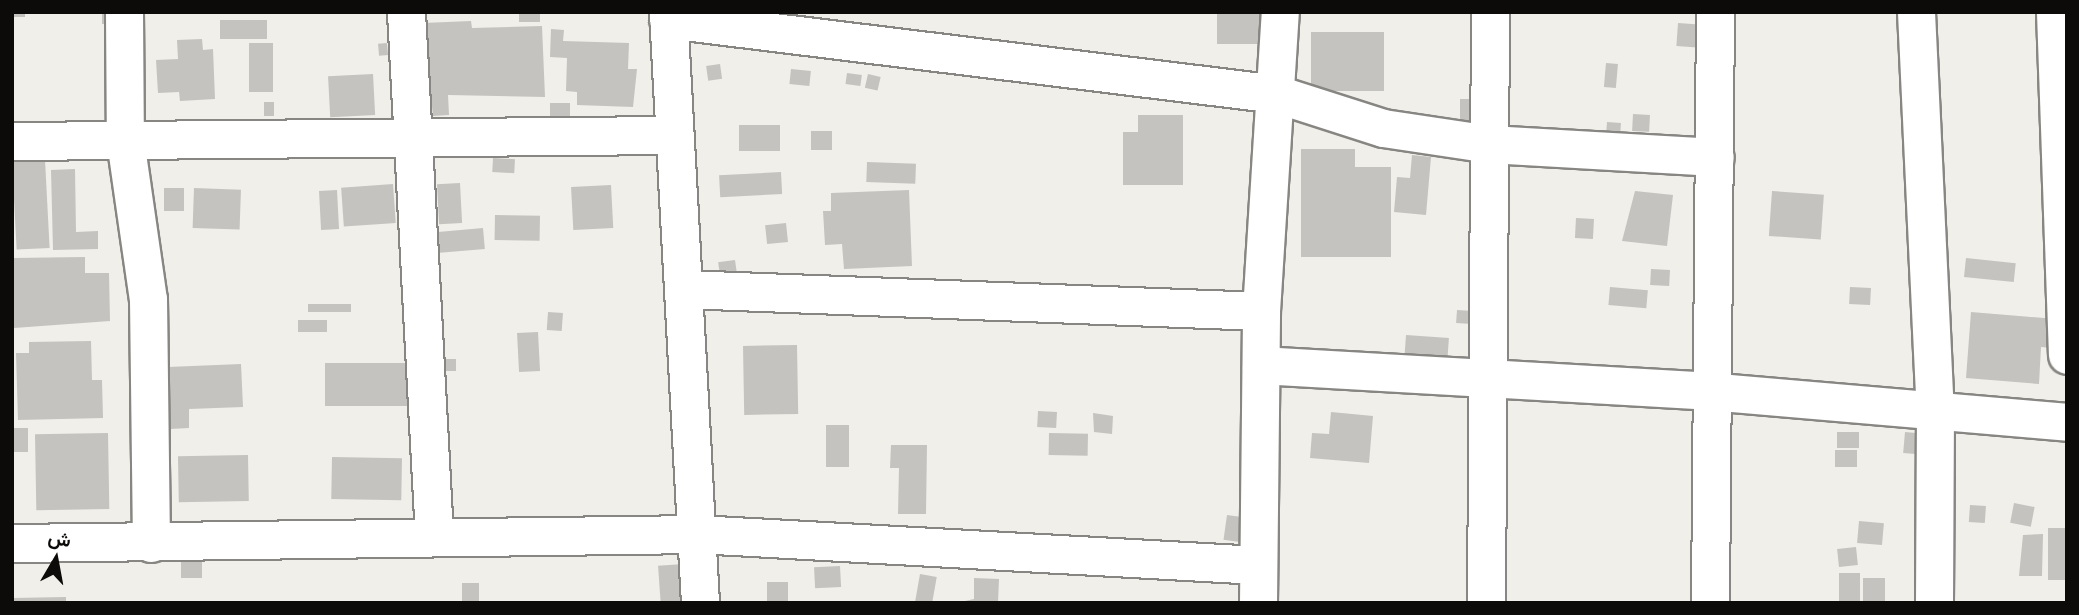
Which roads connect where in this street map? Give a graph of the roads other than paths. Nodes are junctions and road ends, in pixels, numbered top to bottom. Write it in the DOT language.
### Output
graph roads {
  1 [pos="124,12"];
  2 [pos="407,12"];
  3 [pos="1280,12"];
  4 [pos="1490,12"];
  5 [pos="1715,12"];
  6 [pos="1916,12"];
  7 [pos="2054,12"];
  8 [pos="668,15"];
  9 [pos="1277,94"];
  10 [pos="674,135"];
  11 [pos="412,139"];
  12 [pos="125,140"];
  13 [pos="12,141"];
  14 [pos="1490,144"];
  15 [pos="1715,157"];
  16 [pos="683,289"];
  17 [pos="1261,311"];
  18 [pos="2067,355"];
  19 [pos="1261,365"];
  20 [pos="1489,377"];
  21 [pos="1707,391"];
  22 [pos="1935,411"];
  23 [pos="2067,422"];
  24 [pos="697,534"];
  25 [pos="434,536"];
  26 [pos="12,543"];
  27 [pos="151,543"];
  28 [pos="1258,565"];
  29 [pos="700,603"];
  30 [pos="1258,603"];
  31 [pos="1486,603"];
  32 [pos="1710,603"];
  33 [pos="1934,603"];
  1 -- 12 [label="street"];
  2 -- 11 [label="street"];
  3 -- 9 [label="street"];
  4 -- 14 [label="street"];
  5 -- 15 [label="street"];
  6 -- 22 [label="street"];
  7 -- 18 [label="street"];
  8 -- 9 [label="street"];
  8 -- 10 [label="street"];
  9 -- 14 [label="street"];
  9 -- 17 [label="street"];
  10 -- 11 [label="street"];
  10 -- 16 [label="street"];
  11 -- 12 [label="street"];
  11 -- 25 [label="street"];
  12 -- 13 [label="street"];
  12 -- 27 [label="street"];
  14 -- 15 [label="street"];
  14 -- 20 [label="street"];
  15 -- 21 [label="street"];
  16 -- 17 [label="street"];
  16 -- 24 [label="street"];
  17 -- 19 [label="street"];
  19 -- 20 [label="street"];
  19 -- 28 [label="street"];
  20 -- 21 [label="street"];
  20 -- 31 [label="street"];
  21 -- 22 [label="street"];
  21 -- 32 [label="street"];
  22 -- 23 [label="street"];
  22 -- 33 [label="street"];
  24 -- 25 [label="street"];
  24 -- 28 [label="street"];
  24 -- 29 [label="street"];
  25 -- 27 [label="street"];
  26 -- 27 [label="street"];
  28 -- 30 [label="street"];
}
